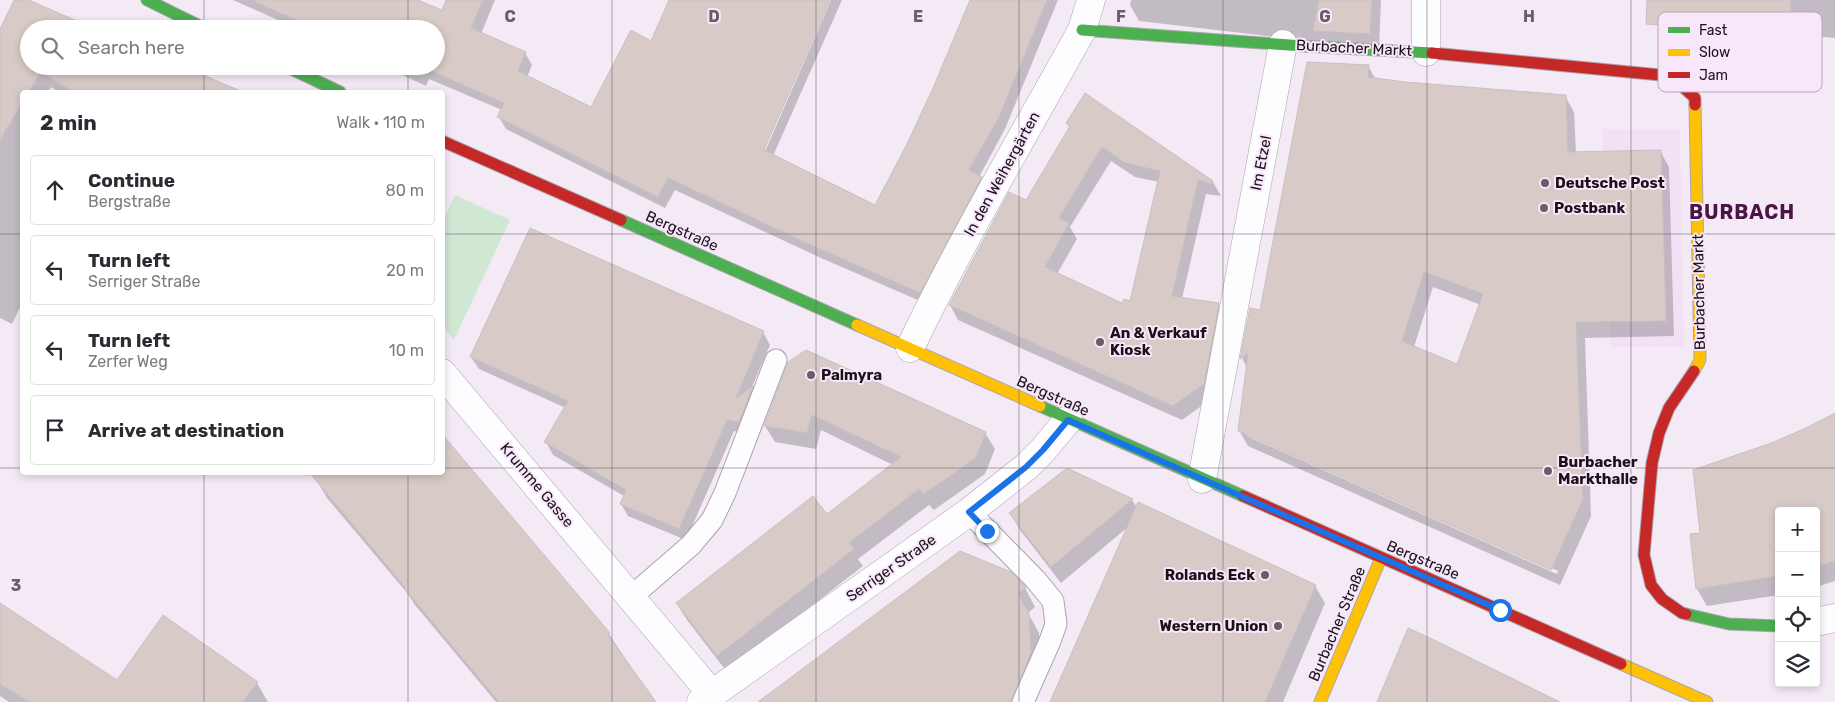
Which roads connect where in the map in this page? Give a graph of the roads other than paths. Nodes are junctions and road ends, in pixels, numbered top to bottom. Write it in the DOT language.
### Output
graph roads {
  1 [pos="147,0"];
  2 [pos="1090,0"];
  3 [pos="1426,0"];
  4 [pos="188,20"];
  5 [pos="1082,30"];
  6 [pos="1283,44"];
  7 [pos="1426,52"];
  8 [pos="304,75"];
  9 [pos="1658,75"];
  10 [pos="336,90"];
  11 [pos="1688,92"];
  12 [pos="445,144"];
  13 [pos="910,348"];
  14 [pos="776,360"];
  15 [pos="445,377"];
  16 [pos="1068,420"];
  17 [pos="1202,479"];
  18 [pos="969,512"];
  19 [pos="1381,558"];
  20 [pos="631,598"];
  21 [pos="1835,618"];
  22 [pos="1820,621"];
  23 [pos="1775,626"];
  24 [pos="707,698"];
  25 [pos="1022,702"];
  26 [pos="1320,702"];
  27 [pos="1707,702"];
  1 -- 4 [label="main road"];
  2 -- 5 [label="street, In den Weihergärten"];
  3 -- 7 [label="street, Burbacher Markt"];
  5 -- 6 [label="main road"];
  5 -- 13 [label="street, In den Weihergärten"];
  6 -- 7 [label="main road, Burbacher Markt"];
  6 -- 17 [label="street, Im Etzel"];
  7 -- 9 [label="main road, Burbacher Markt"];
  8 -- 10 [label="main road"];
  11 -- 23 [label="main road, Burbacher Markt"];
  12 -- 13 [label="main road, Bergstraße"];
  13 -- 16 [label="main road, Bergstraße"];
  14 -- 20 [label="lane"];
  15 -- 20 [label="street, Krumme Gasse"];
  16 -- 17 [label="main road, Bergstraße"];
  16 -- 18 [label="street, Serriger Straße"];
  17 -- 19 [label="main road, Bergstraße"];
  18 -- 24 [label="street, Serriger Straße"];
  18 -- 25 [label="lane"];
  19 -- 26 [label="main road, Burbacher Straße"];
  19 -- 27 [label="main road, Bergstraße"];
  20 -- 24 [label="street, Krumme Gasse"];
  21 -- 22 [label="street"];
}
